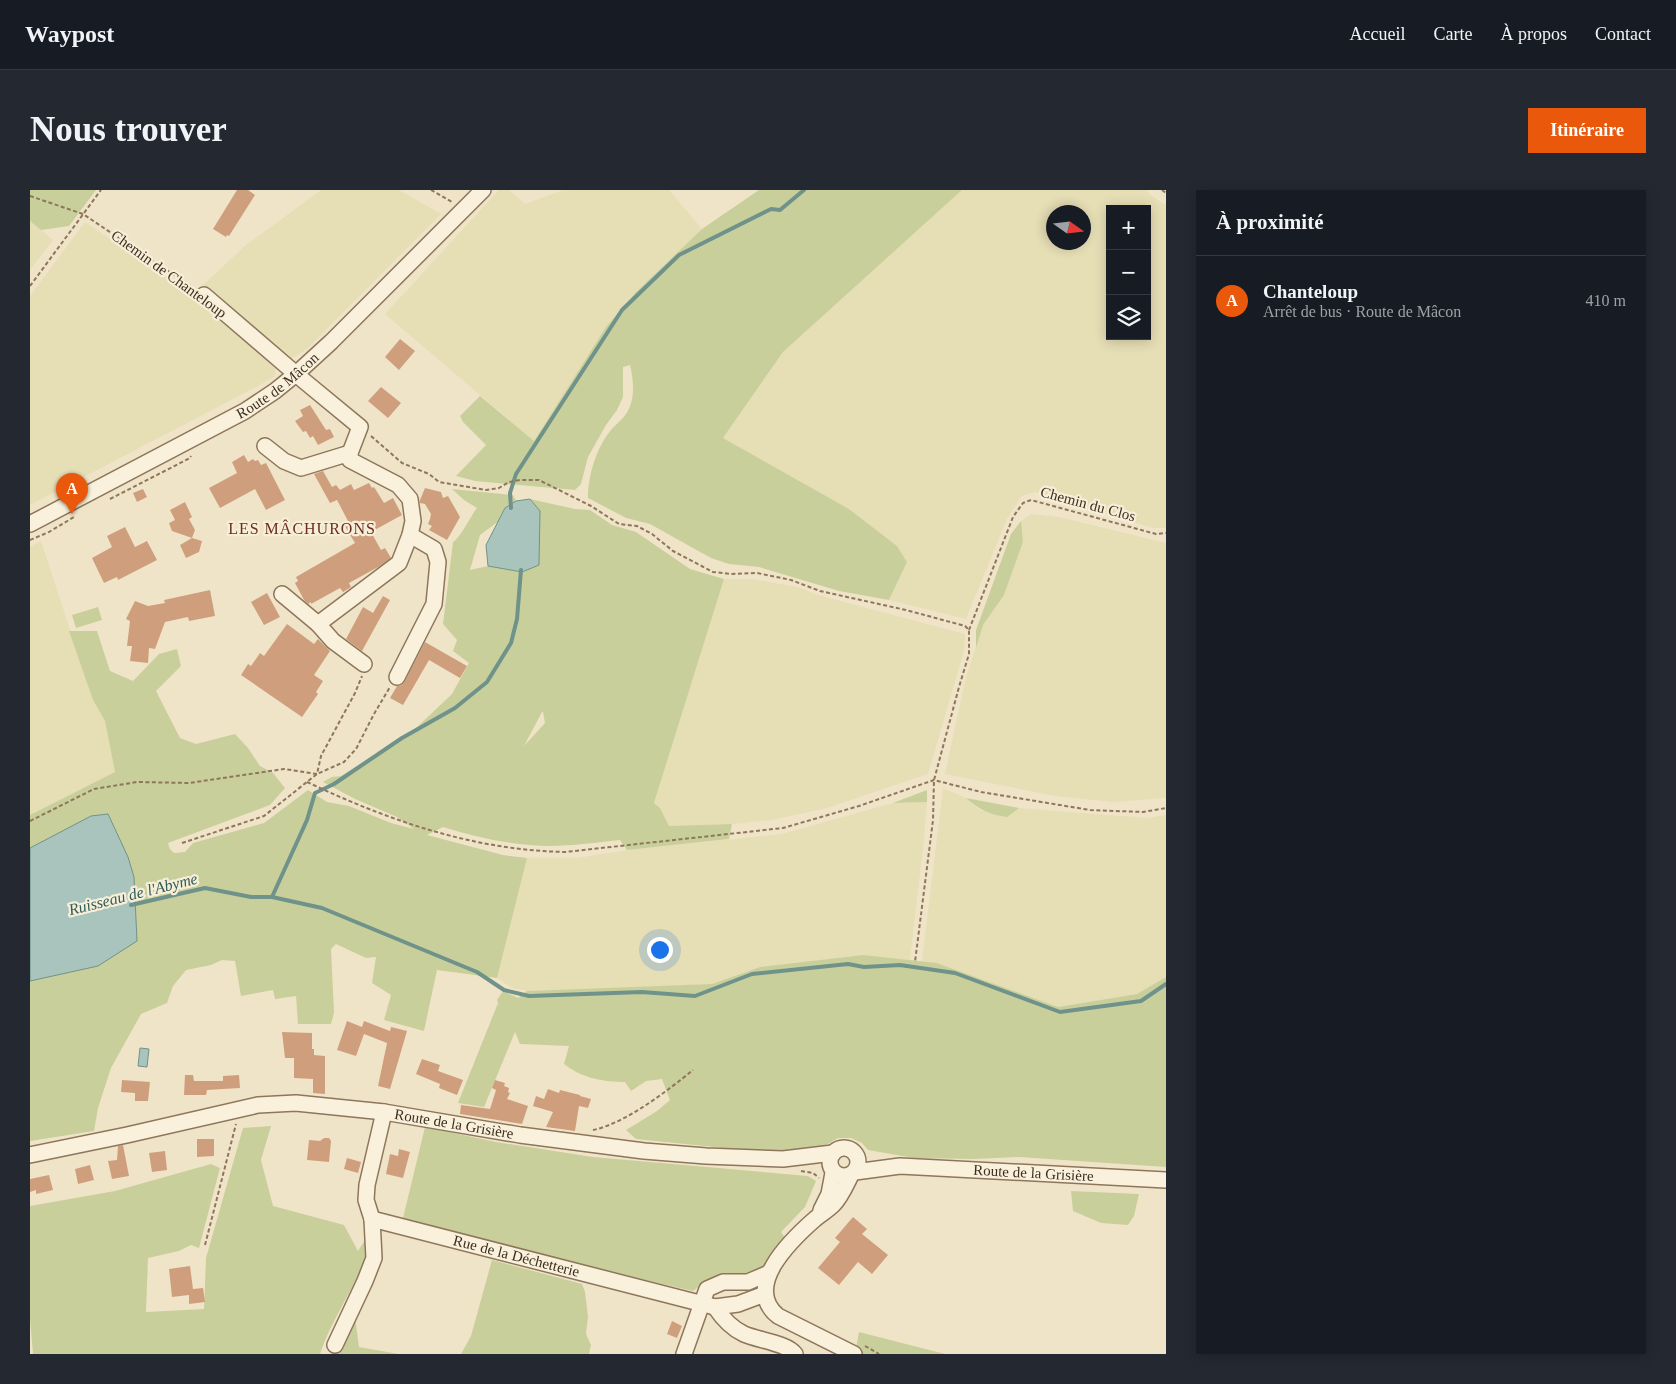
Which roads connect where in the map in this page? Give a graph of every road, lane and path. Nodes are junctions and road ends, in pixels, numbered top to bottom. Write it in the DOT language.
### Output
graph roads {
  1 [pos="100,190"];
  2 [pos="432,190"];
  3 [pos="483,190"];
  4 [pos="1162,190"];
  5 [pos="1166,193"];
  6 [pos="30,196"];
  7 [pos="463,209"];
  8 [pos="83,214"];
  9 [pos="30,286"];
  10 [pos="204,295"];
  11 [pos="296,374"];
  12 [pos="360,427"];
  13 [pos="265,446"];
  14 [pos="350,453"];
  15 [pos="30,524"];
  16 [pos="1166,533"];
  17 [pos="410,535"];
  18 [pos="282,594"];
  19 [pos="318,624"];
  20 [pos="969,630"];
  21 [pos="364,664"];
  22 [pos="396,677"];
  23 [pos="317,774"];
  24 [pos="934,780"];
  25 [pos="307,782"];
  26 [pos="1166,808"];
  27 [pos="30,820"];
  28 [pos="182,843"];
  29 [pos="915,962"];
  30 [pos="692,1070"];
  31 [pos="240,1109"];
  32 [pos="384,1112"];
  33 [pos="592,1131"];
  34 [pos="833,1153"];
  35 [pos="856,1155"];
  36 [pos="30,1156"];
  37 [pos="783,1159"];
  38 [pos="900,1166"];
  39 [pos="832,1172"];
  40 [pos="853,1173"];
  41 [pos="1166,1180"];
  42 [pos="372,1219"];
  43 [pos="815,1220"];
  44 [pos="206,1245"];
  45 [pos="769,1273"];
  46 [pos="765,1294"];
  47 [pos="709,1306"];
  48 [pos="334,1344"];
  49 [pos="826,1348"];
  50 [pos="858,1349"];
  51 [pos="684,1354"];
  52 [pos="794,1354"];
  53 [pos="879,1354"];
  1 -- 8 [label="path"];
  2 -- 7 [label="path"];
  3 -- 7 [label="street, Route de Mâcon"];
  4 -- 5 [label="path"];
  6 -- 8 [label="path, Chemin de Chanteloup"];
  7 -- 11 [label="street, Route de Mâcon"];
  8 -- 9 [label="path"];
  8 -- 10 [label="path, Chemin de Chanteloup"];
  10 -- 11 [label="street, Chemin de Chanteloup"];
  11 -- 12 [label="street, Chemin de Chanteloup"];
  11 -- 15 [label="street, Route de Mâcon"];
  12 -- 14 [label="street"];
  12 -- 20 [label="path"];
  13 -- 14 [label="street"];
  14 -- 17 [label="street"];
  16 -- 20 [label="path, Chemin du Clos"];
  17 -- 19 [label="street"];
  17 -- 22 [label="street"];
  18 -- 19 [label="street"];
  19 -- 21 [label="street"];
  20 -- 24 [label="path"];
  21 -- 23 [label="path"];
  22 -- 23 [label="path"];
  23 -- 25 [label="path"];
  23 -- 27 [label="path"];
  24 -- 25 [label="path"];
  24 -- 26 [label="path"];
  24 -- 29 [label="path"];
  25 -- 28 [label="path"];
  30 -- 33 [label="path"];
  31 -- 32 [label="street, Route de la Grisière"];
  31 -- 36 [label="street, Route de la Grisière"];
  31 -- 44 [label="path"];
  32 -- 37 [label="street, Route de la Grisière"];
  32 -- 42 [label="street"];
  34 -- 35 [label="street, Route de la Grisière"];
  34 -- 37 [label="street, Route de la Grisière"];
  34 -- 39 [label="street"];
  35 -- 38 [label="street, Route de la Grisière"];
  35 -- 40 [label="street"];
  37 -- 39 [label="street, Route de la Grisière"];
  38 -- 40 [label="street, Route de la Grisière"];
  38 -- 41 [label="street, Route de la Grisière"];
  39 -- 40 [label="street, Route de la Grisière"];
  39 -- 43 [label="street"];
  40 -- 43 [label="street"];
  42 -- 47 [label="street, Rue de la Déchetterie"];
  42 -- 48 [label="street"];
  43 -- 45 [label="street"];
  45 -- 46 [label="street"];
  45 -- 47 [label="street"];
  46 -- 47 [label="street, Rue de la Déchetterie"];
  46 -- 49 [label="street"];
  47 -- 51 [label="street"];
  47 -- 52 [label="street"];
  49 -- 50 [label="street"];
  50 -- 53 [label="path"];
}
